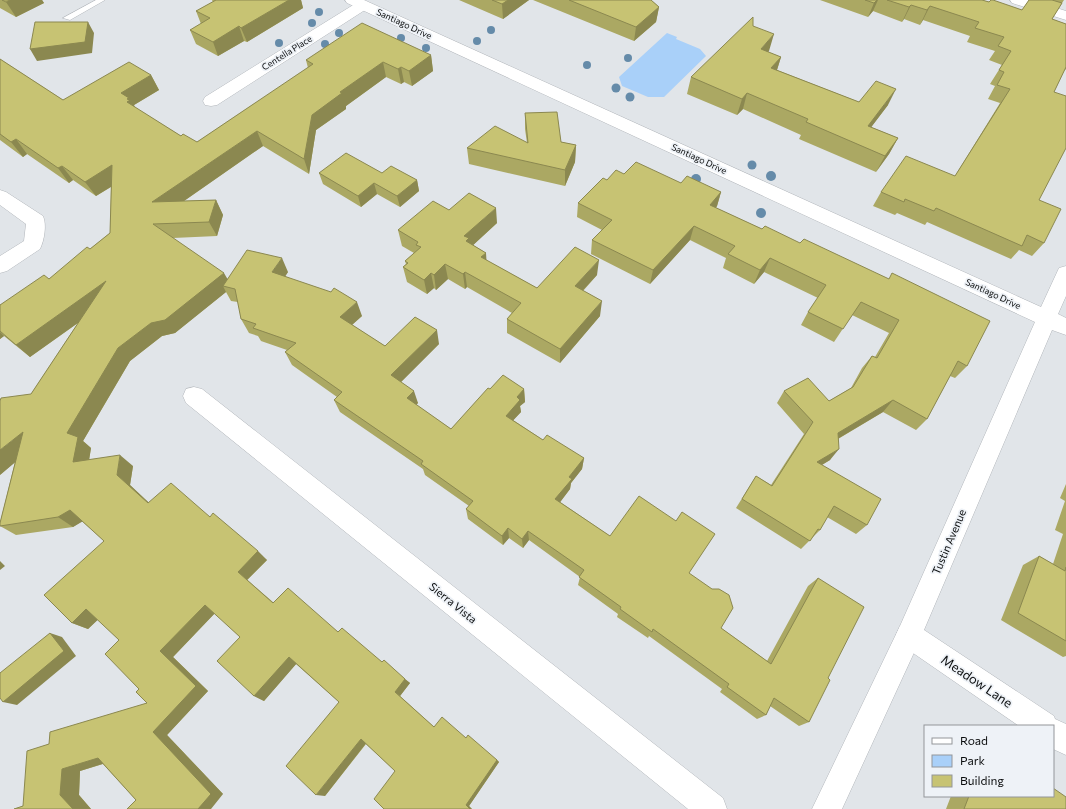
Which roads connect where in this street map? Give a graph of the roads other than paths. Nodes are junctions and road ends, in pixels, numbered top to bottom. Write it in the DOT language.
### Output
graph roads {
  1 [pos="101,0"];
  2 [pos="1016,0"];
  3 [pos="358,2"];
  4 [pos="1066,16"];
  5 [pos="67,18"];
  6 [pos="211,101"];
  7 [pos="0,196"];
  8 [pos="0,266"];
  9 [pos="1066,273"];
  10 [pos="1056,322"];
  11 [pos="194,396"];
  12 [pos="909,635"];
  13 [pos="1043,725"];
  14 [pos="1054,733"];
  15 [pos="1066,741"];
  16 [pos="712,809"];
  17 [pos="827,809"];
  1 -- 5 [label="lane"];
  2 -- 4 [label="street"];
  3 -- 6 [label="street, Centella Place"];
  3 -- 10 [label="street, Santiago Drive"];
  7 -- 8 [label="street"];
  9 -- 10 [label="street, Tustin Avenue"];
  10 -- 12 [label="street, Tustin Avenue"];
  11 -- 16 [label="street, Sierra Vista"];
  12 -- 13 [label="street, Meadow Lane"];
  12 -- 17 [label="street, Tustin Avenue"];
  14 -- 15 [label="street"];
}
